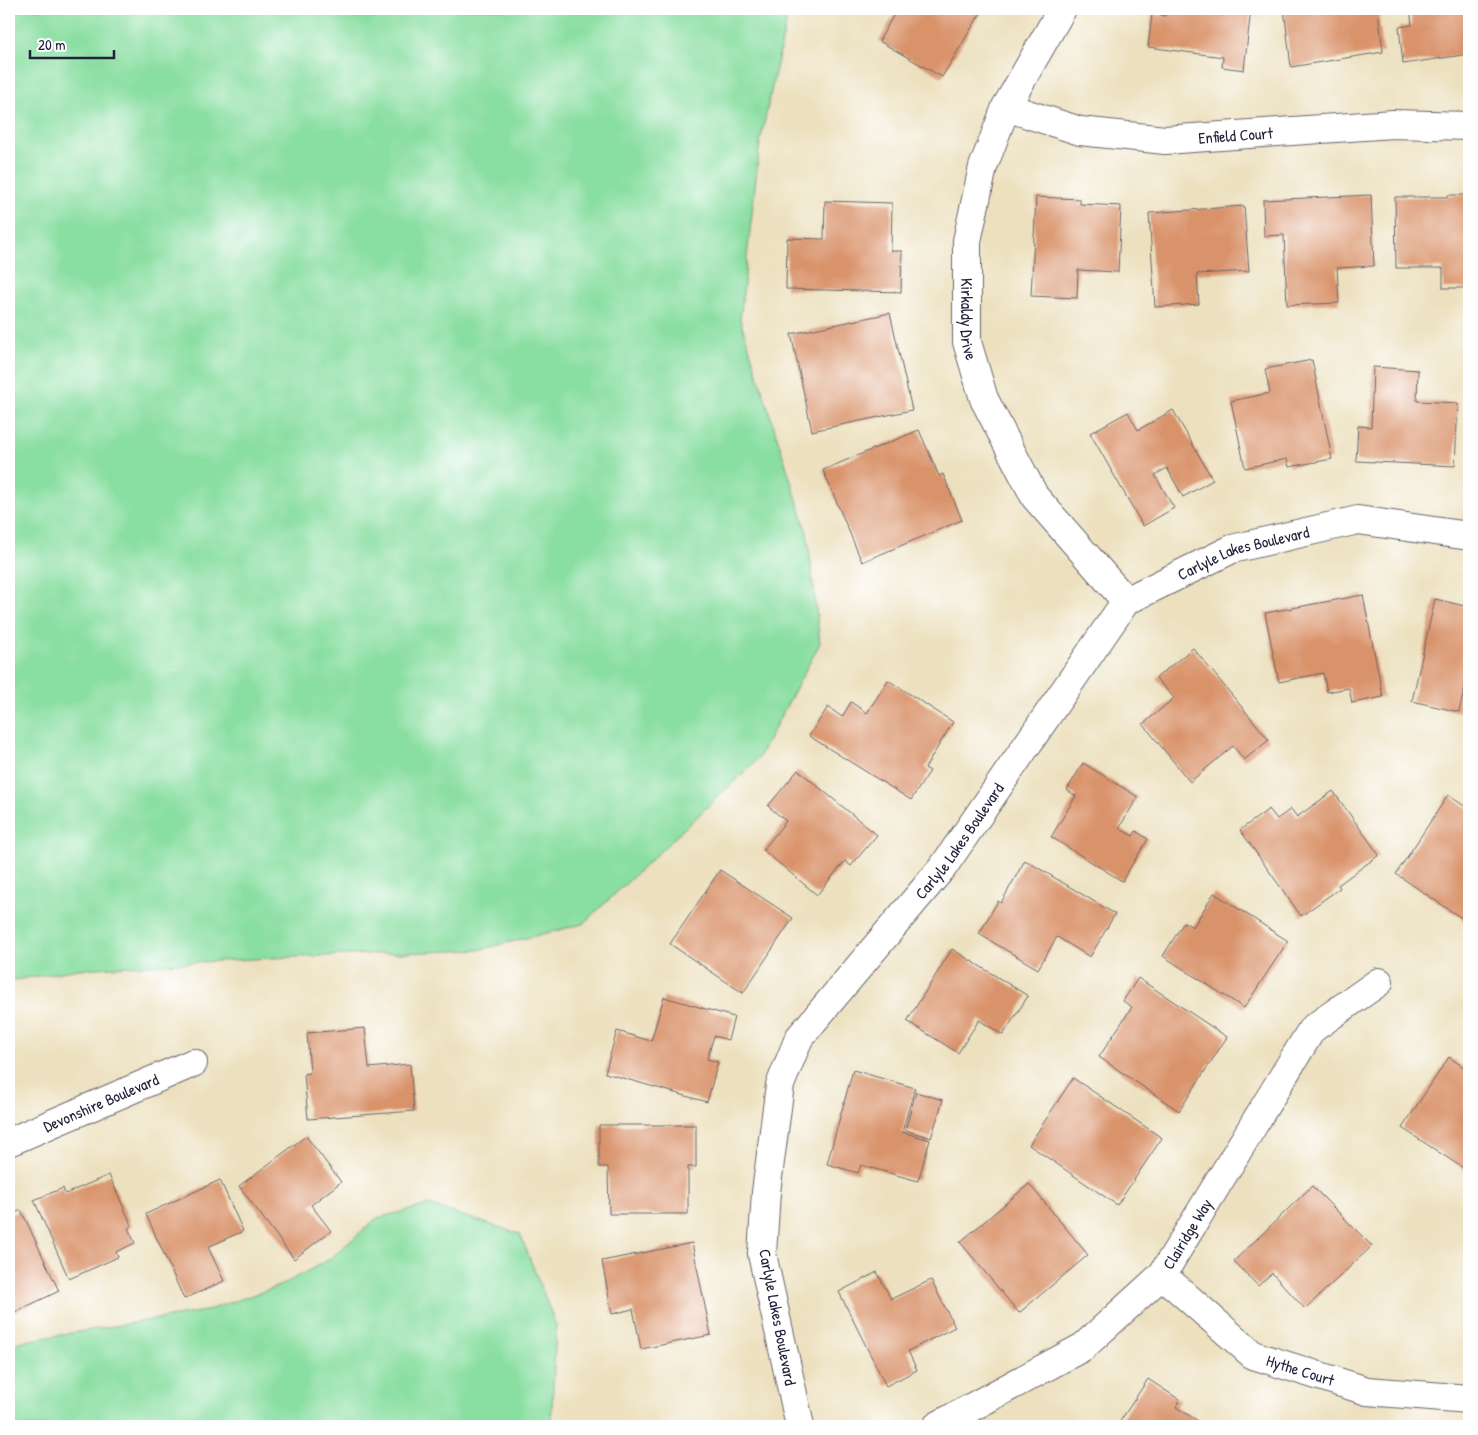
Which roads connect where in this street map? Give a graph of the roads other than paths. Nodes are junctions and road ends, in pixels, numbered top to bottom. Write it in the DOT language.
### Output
graph roads {
  1 [pos="1062,9"];
  2 [pos="1006,107"];
  3 [pos="1469,126"];
  4 [pos="1469,536"];
  5 [pos="1126,602"];
  6 [pos="1379,982"];
  7 [pos="193,1063"];
  8 [pos="9,1142"];
  9 [pos="1162,1275"];
  10 [pos="1469,1399"];
  11 [pos="800,1426"];
  12 [pos="937,1426"];
  1 -- 2 [label="street, Kirkaldy Drive"];
  2 -- 3 [label="street, Enfield Court"];
  2 -- 5 [label="street, Kirkaldy Drive"];
  4 -- 5 [label="street, Carlyle Lakes Boulevard"];
  5 -- 11 [label="street, Carlyle Lakes Boulevard"];
  6 -- 9 [label="street, Clairidge Way"];
  7 -- 8 [label="street, Devonshire Boulevard"];
  9 -- 10 [label="street, Hythe Court"];
  9 -- 12 [label="street, Clairidge Way"];
}
